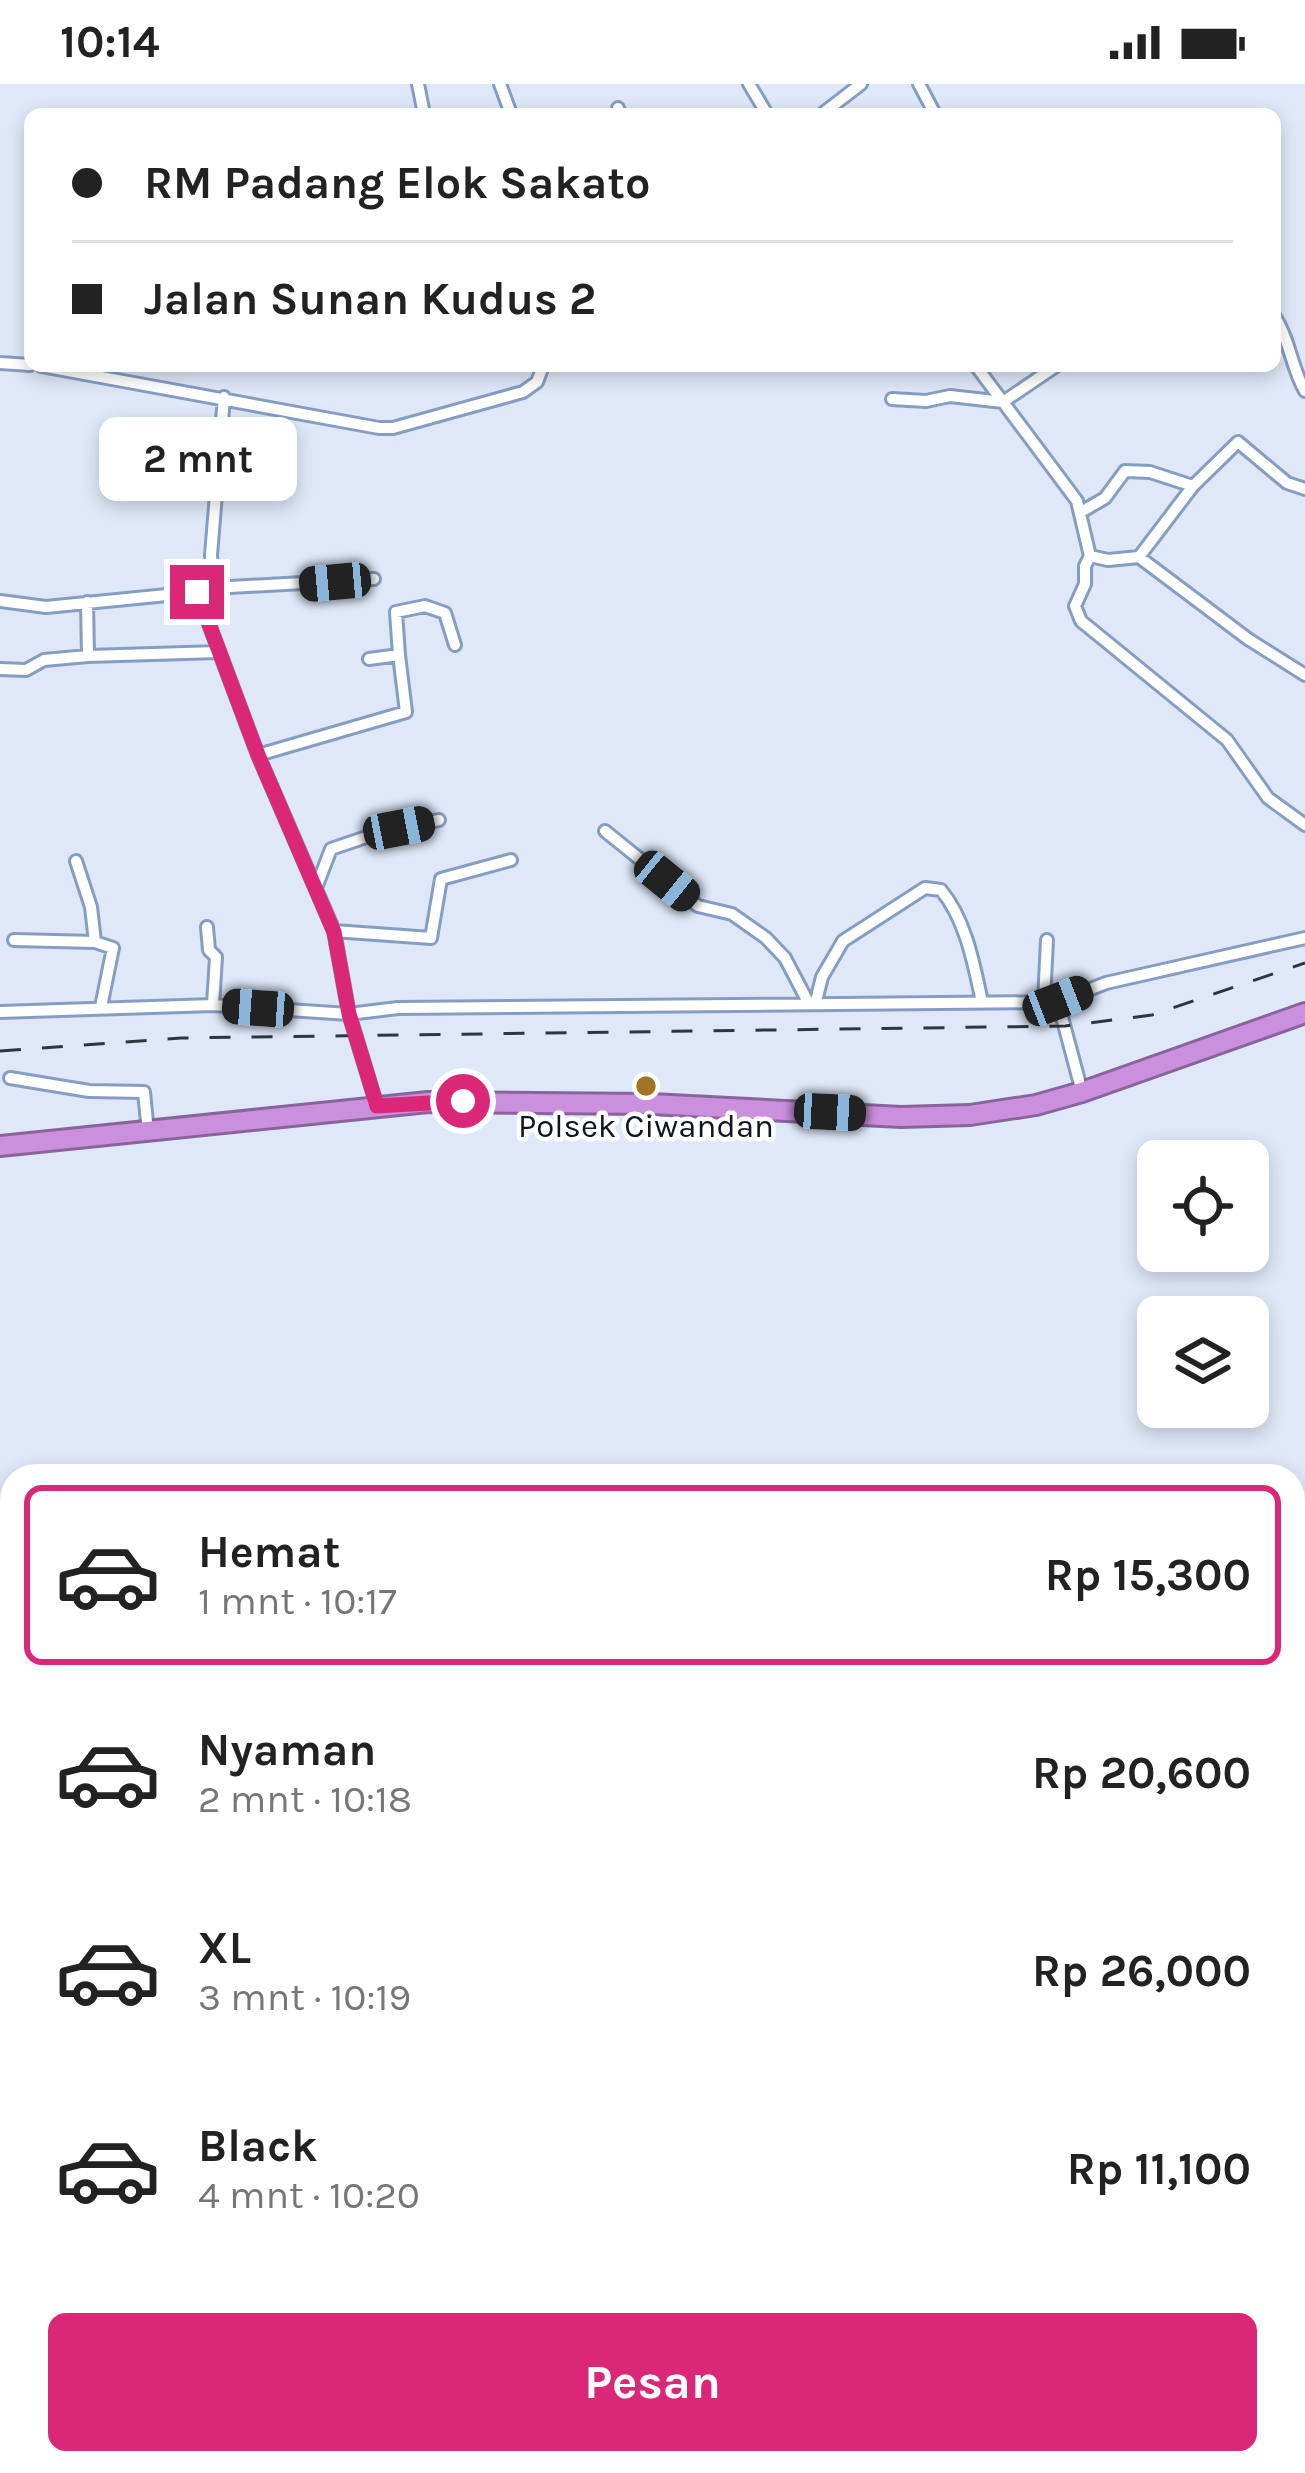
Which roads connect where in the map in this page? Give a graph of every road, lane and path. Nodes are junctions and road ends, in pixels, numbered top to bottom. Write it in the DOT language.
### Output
graph roads {
  1 [pos="861,84"];
  2 [pos="830,108"];
  3 [pos="1281,326"];
  4 [pos="76,372"];
  5 [pos="540,372"];
  6 [pos="980,372"];
  7 [pos="1046,372"];
  8 [pos="1305,392"];
  9 [pos="224,397"];
  10 [pos="892,399"];
  11 [pos="1003,402"];
  12 [pos="1193,486"];
  13 [pos="1305,489"];
  14 [pos="1081,512"];
  15 [pos="1090,556"];
  16 [pos="1138,557"];
  17 [pos="374,579"];
  18 [pos="214,588"];
  19 [pos="197,592"];
  20 [pos="0,601"];
  21 [pos="86,602"];
  22 [pos="454,646"];
  23 [pos="218,652"];
  24 [pos="399,655"];
  25 [pos="88,656"];
  26 [pos="368,659"];
  27 [pos="0,669"];
  28 [pos="1305,675"];
  29 [pos="258,755"];
  30 [pos="440,820"];
  31 [pos="1305,825"];
  32 [pos="604,832"];
  33 [pos="76,860"];
  34 [pos="511,860"];
  35 [pos="316,888"];
  36 [pos="207,927"];
  37 [pos="334,932"];
  38 [pos="1305,938"];
  39 [pos="14,940"];
  40 [pos="1047,940"];
  41 [pos="95,942"];
  42 [pos="812,1001"];
  43 [pos="1044,1001"];
  44 [pos="1058,1001"];
  45 [pos="982,1002"];
  46 [pos="213,1005"];
  47 [pos="101,1007"];
  48 [pos="0,1012"];
  49 [pos="1305,1013"];
  50 [pos="349,1014"];
  51 [pos="10,1078"];
  52 [pos="1082,1092"];
  53 [pos="377,1106"];
  54 [pos="148,1132"];
  55 [pos="0,1146"];
  1 -- 2 [label="street"];
  3 -- 8 [label="street"];
  4 -- 9 [label="street"];
  5 -- 9 [label="street"];
  6 -- 11 [label="street"];
  7 -- 11 [label="street"];
  9 -- 18 [label="street"];
  10 -- 11 [label="street"];
  11 -- 14 [label="street"];
  12 -- 13 [label="street"];
  12 -- 14 [label="street"];
  12 -- 16 [label="street"];
  14 -- 15 [label="street"];
  15 -- 16 [label="street"];
  15 -- 31 [label="street"];
  16 -- 28 [label="street"];
  17 -- 18 [label="street"];
  18 -- 19 [label="street"];
  19 -- 21 [label="street"];
  19 -- 23 [label="street"];
  20 -- 21 [label="street"];
  21 -- 25 [label="street"];
  22 -- 24 [label="street"];
  23 -- 25 [label="street"];
  23 -- 29 [label="street"];
  24 -- 26 [label="street"];
  24 -- 29 [label="street"];
  25 -- 27 [label="street"];
  29 -- 35 [label="street"];
  30 -- 35 [label="street"];
  32 -- 42 [label="street"];
  33 -- 41 [label="street"];
  34 -- 37 [label="street"];
  35 -- 37 [label="street"];
  36 -- 46 [label="street"];
  37 -- 50 [label="street"];
  38 -- 44 [label="street"];
  39 -- 41 [label="street"];
  40 -- 43 [label="street"];
  41 -- 47 [label="street"];
  42 -- 45 [label="street"];
  42 -- 45 [label="street"];
  42 -- 50 [label="street"];
  43 -- 44 [label="street"];
  43 -- 45 [label="street"];
  44 -- 52 [label="street"];
  46 -- 47 [label="street"];
  46 -- 50 [label="street"];
  47 -- 48 [label="street"];
  49 -- 52 [label="highway"];
  50 -- 53 [label="street"];
  51 -- 54 [label="street"];
  52 -- 53 [label="highway"];
  53 -- 54 [label="highway"];
  54 -- 55 [label="highway"];
}
